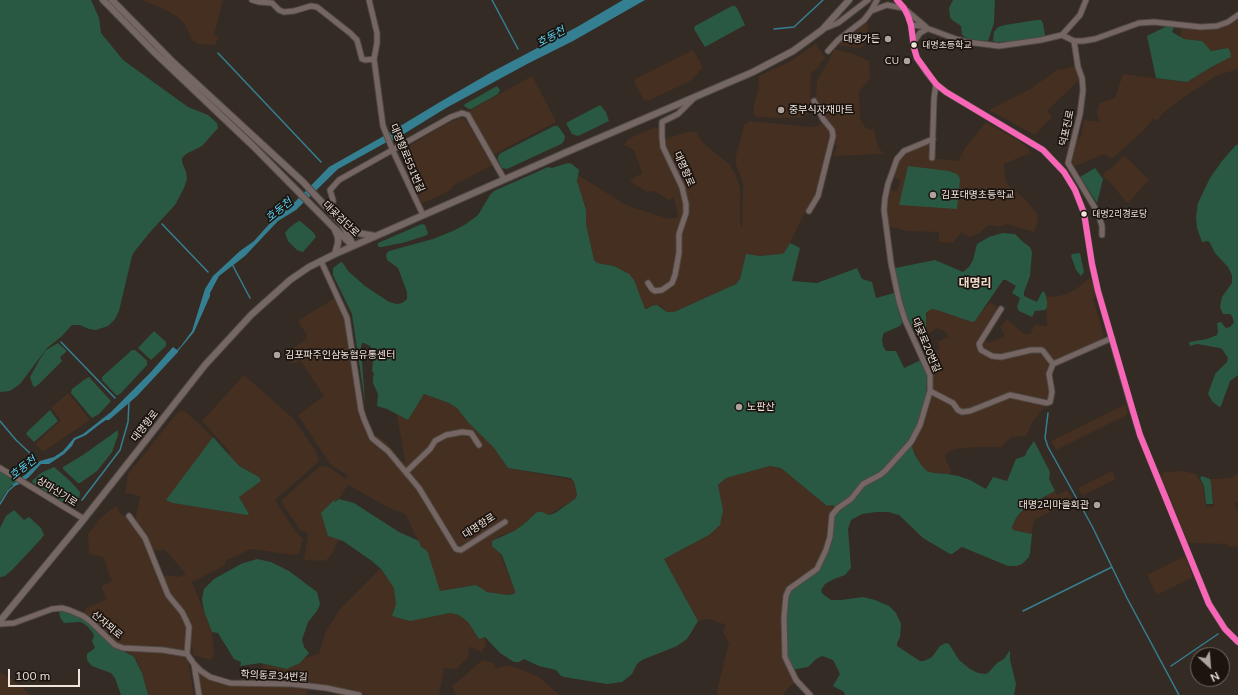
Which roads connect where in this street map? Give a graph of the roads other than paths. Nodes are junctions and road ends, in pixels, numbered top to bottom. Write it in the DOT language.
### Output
graph roads {
  1 [pos="102,0"];
  2 [pos="112,0"];
  3 [pos="252,0"];
  4 [pos="369,0"];
  5 [pos="849,0"];
  6 [pos="868,0"];
  7 [pos="877,0"];
  8 [pos="897,0"];
  9 [pos="901,0"];
  10 [pos="1086,0"];
  11 [pos="904,8"];
  12 [pos="871,12"];
  13 [pos="1238,15"];
  14 [pos="911,25"];
  15 [pos="928,29"];
  16 [pos="822,30"];
  17 [pos="1062,35"];
  18 [pos="1074,41"];
  19 [pos="913,43"];
  20 [pos="828,51"];
  21 [pos="374,59"];
  22 [pos="936,84"];
  23 [pos="696,96"];
  24 [pos="814,101"];
  25 [pos="933,139"];
  26 [pos="392,150"];
  27 [pos="932,158"];
  28 [pos="504,179"];
  29 [pos="333,202"];
  30 [pos="809,211"];
  31 [pos="423,215"];
  32 [pos="344,225"];
  33 [pos="334,228"];
  34 [pos="1102,235"];
  35 [pos="377,236"];
  36 [pos="354,246"];
  37 [pos="335,254"];
  38 [pos="321,261"];
  39 [pos="648,283"];
  40 [pos="1001,309"];
  41 [pos="1112,338"];
  42 [pos="1053,364"];
  43 [pos="930,391"];
  44 [pos="479,445"];
  45 [pos="0,468"];
  46 [pos="406,472"];
  47 [pos="129,516"];
  48 [pos="84,519"];
  49 [pos="505,522"];
  50 [pos="0,620"];
  51 [pos="0,624"];
  52 [pos="1238,642"];
  53 [pos="187,654"];
  54 [pos="194,664"];
  55 [pos="199,695"];
  56 [pos="359,695"];
  57 [pos="810,695"];
  1 -- 33 [label="main road, 대곶검단로"];
  2 -- 32 [label="main road, 대곶검단로"];
  3 -- 21 [label="street"];
  4 -- 21 [label="street, 대명항로551번길"];
  5 -- 16 [label="main road, 대명항로"];
  6 -- 16 [label="street"];
  7 -- 12 [label="street"];
  8 -- 11 [label="street"];
  9 -- 11 [label="street"];
  10 -- 17 [label="street"];
  11 -- 12 [label="street"];
  11 -- 14 [label="street"];
  11 -- 15 [label="street"];
  12 -- 20 [label="street"];
  13 -- 18 [label="street"];
  14 -- 15 [label="street"];
  14 -- 19 [label="street"];
  15 -- 17 [label="street"];
  15 -- 19 [label="street"];
  16 -- 23 [label="main road, 대명항로"];
  17 -- 18 [label="street"];
  18 -- 34 [label="street, 덕포진로"];
  19 -- 22 [label="street"];
  21 -- 26 [label="street, 대명항로551번길"];
  22 -- 25 [label="street"];
  22 -- 41 [label="street"];
  23 -- 28 [label="main road, 대명항로"];
  23 -- 39 [label="street, 대명항로"];
  24 -- 30 [label="street"];
  25 -- 27 [label="street"];
  25 -- 43 [label="street, 대곶로20번길"];
  26 -- 28 [label="street"];
  26 -- 29 [label="street"];
  26 -- 31 [label="street, 대명항로551번길"];
  28 -- 31 [label="main road, 대명항로"];
  31 -- 35 [label="main road, 대명항로"];
  32 -- 35 [label="main road"];
  32 -- 36 [label="main road, 대곶검단로"];
  33 -- 36 [label="main road, 대곶검단로"];
  33 -- 37 [label="main road"];
  35 -- 36 [label="main road, 대명항로"];
  36 -- 37 [label="main road, 대명항로"];
  37 -- 38 [label="main road, 대명항로"];
  38 -- 46 [label="street, 대명항로"];
  38 -- 48 [label="main road, 대명항로"];
  40 -- 42 [label="street"];
  41 -- 42 [label="street"];
  41 -- 52 [label="street"];
  42 -- 43 [label="street"];
  43 -- 57 [label="street, 대곶로20번길"];
  44 -- 46 [label="street"];
  45 -- 48 [label="street, 상마신기로"];
  46 -- 49 [label="street, 대명항로"];
  47 -- 53 [label="street"];
  48 -- 50 [label="main road, 대명항로"];
  51 -- 53 [label="street, 산자뫼로"];
  53 -- 54 [label="street"];
  54 -- 55 [label="street"];
  54 -- 56 [label="street, 학의동로34번길"];
}
